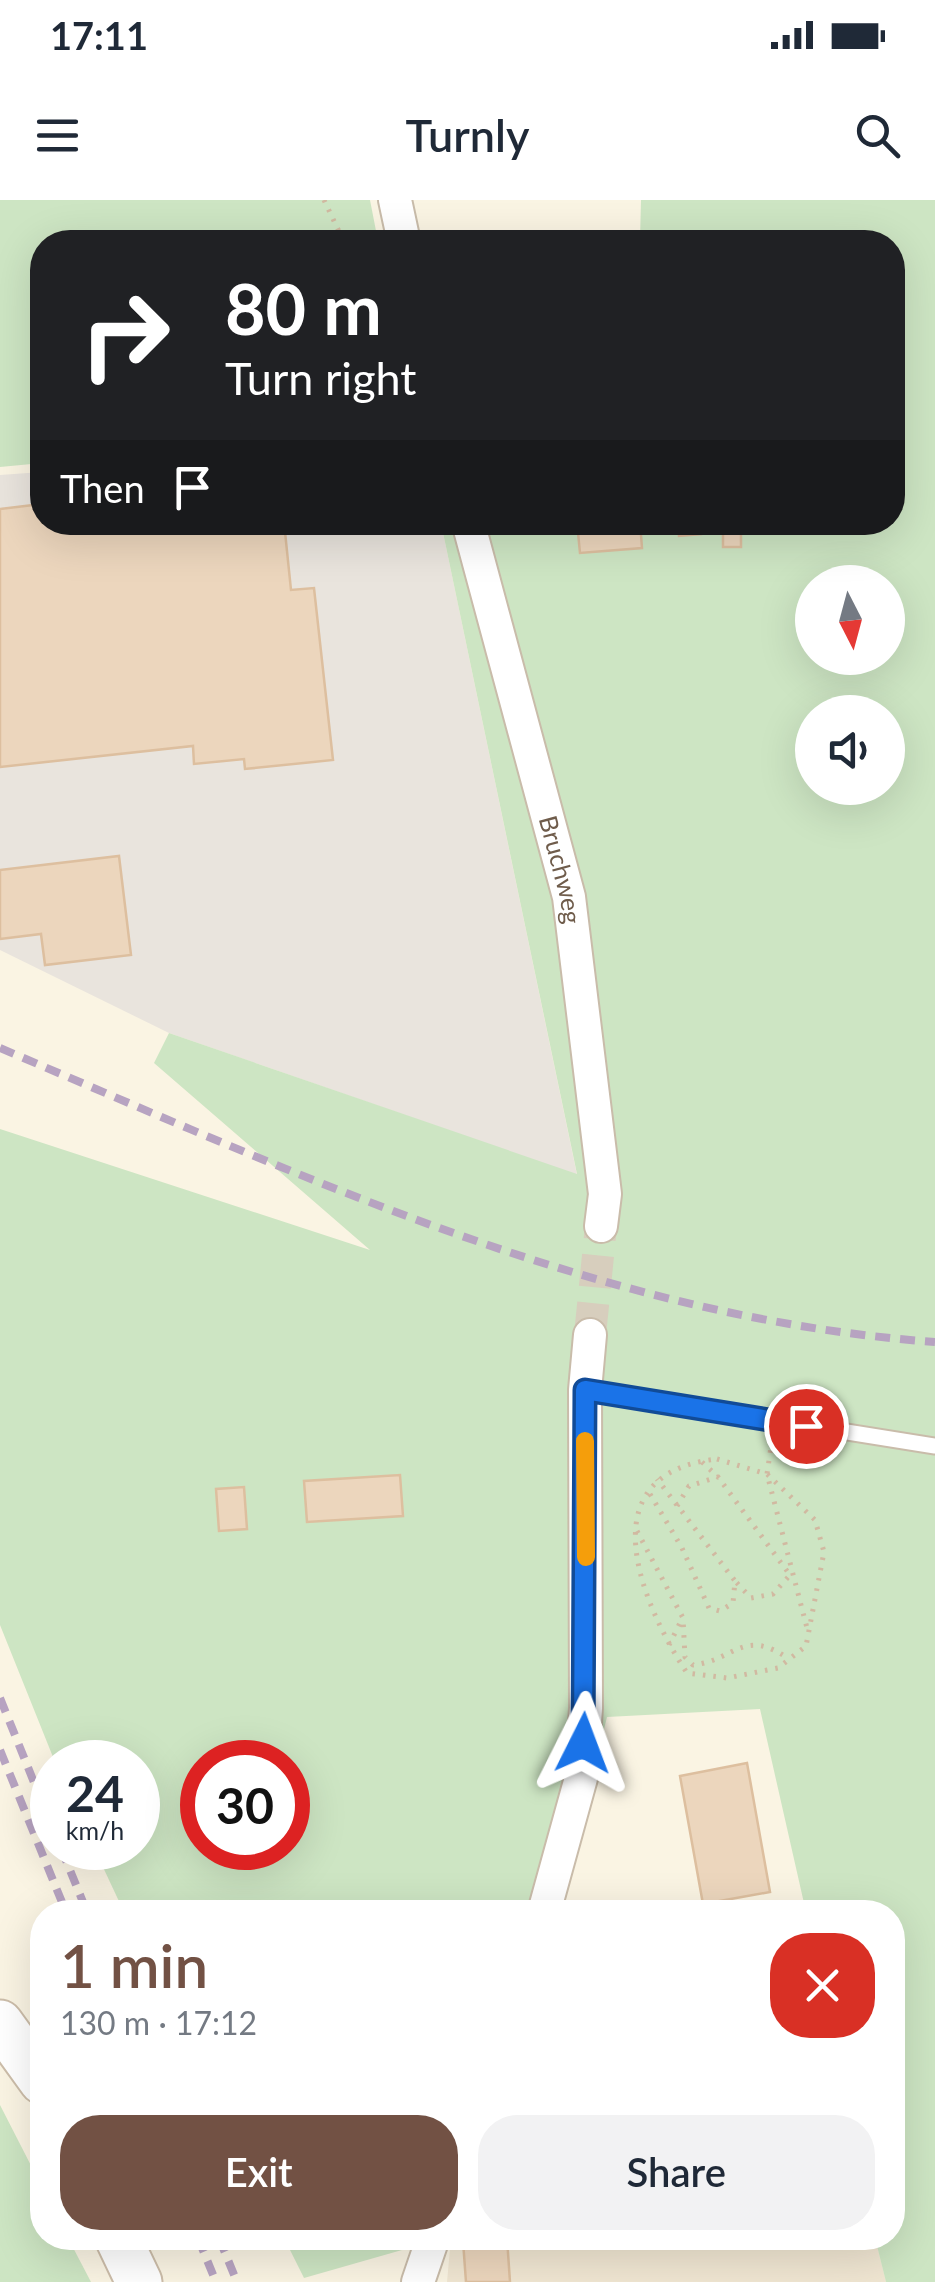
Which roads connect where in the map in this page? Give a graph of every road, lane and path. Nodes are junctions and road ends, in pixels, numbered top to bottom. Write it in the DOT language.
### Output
graph roads {
  1 [pos="324,200"];
  2 [pos="395,200"];
  3 [pos="338,230"];
  4 [pos="401,230"];
  5 [pos="472,535"];
  6 [pos="601,1226"];
  7 [pos="590,1335"];
  8 [pos="585,1390"];
  9 [pos="774,1421"];
  10 [pos="935,1446"];
  11 [pos="701,1461"];
  12 [pos="767,1474"];
  13 [pos="718,1477"];
  14 [pos="657,1478"];
  15 [pos="649,1493"];
  16 [pos="677,1506"];
  17 [pos="637,1531"];
  18 [pos="790,1575"];
  19 [pos="736,1581"];
  20 [pos="683,1618"];
  21 [pos="808,1631"];
  22 [pos="669,1645"];
  23 [pos="789,1660"];
  24 [pos="547,1900"];
  25 [pos="0,2023"];
  26 [pos="30,2064"];
  27 [pos="124,2250"];
  28 [pos="430,2250"];
  29 [pos="139,2282"];
  30 [pos="418,2282"];
  1 -- 3 [label="path"];
  2 -- 4 [label="street"];
  5 -- 6 [label="street, Bruchweg"];
  7 -- 8 [label="street"];
  8 -- 9 [label="lane"];
  8 -- 24 [label="street"];
  9 -- 10 [label="lane"];
  9 -- 12 [label="path"];
  11 -- 12 [label="path"];
  11 -- 13 [label="path"];
  11 -- 14 [label="path"];
  12 -- 18 [label="path"];
  12 -- 21 [label="path"];
  13 -- 16 [label="path"];
  13 -- 18 [label="path"];
  14 -- 15 [label="path"];
  14 -- 16 [label="path"];
  15 -- 17 [label="path"];
  15 -- 19 [label="path"];
  16 -- 19 [label="path"];
  17 -- 20 [label="path"];
  17 -- 22 [label="path"];
  18 -- 19 [label="path"];
  18 -- 21 [label="path"];
  20 -- 22 [label="path"];
  20 -- 23 [label="path"];
  21 -- 23 [label="path"];
  22 -- 23 [label="path"];
  25 -- 26 [label="main road"];
  27 -- 29 [label="main road"];
  28 -- 30 [label="street"];
}
